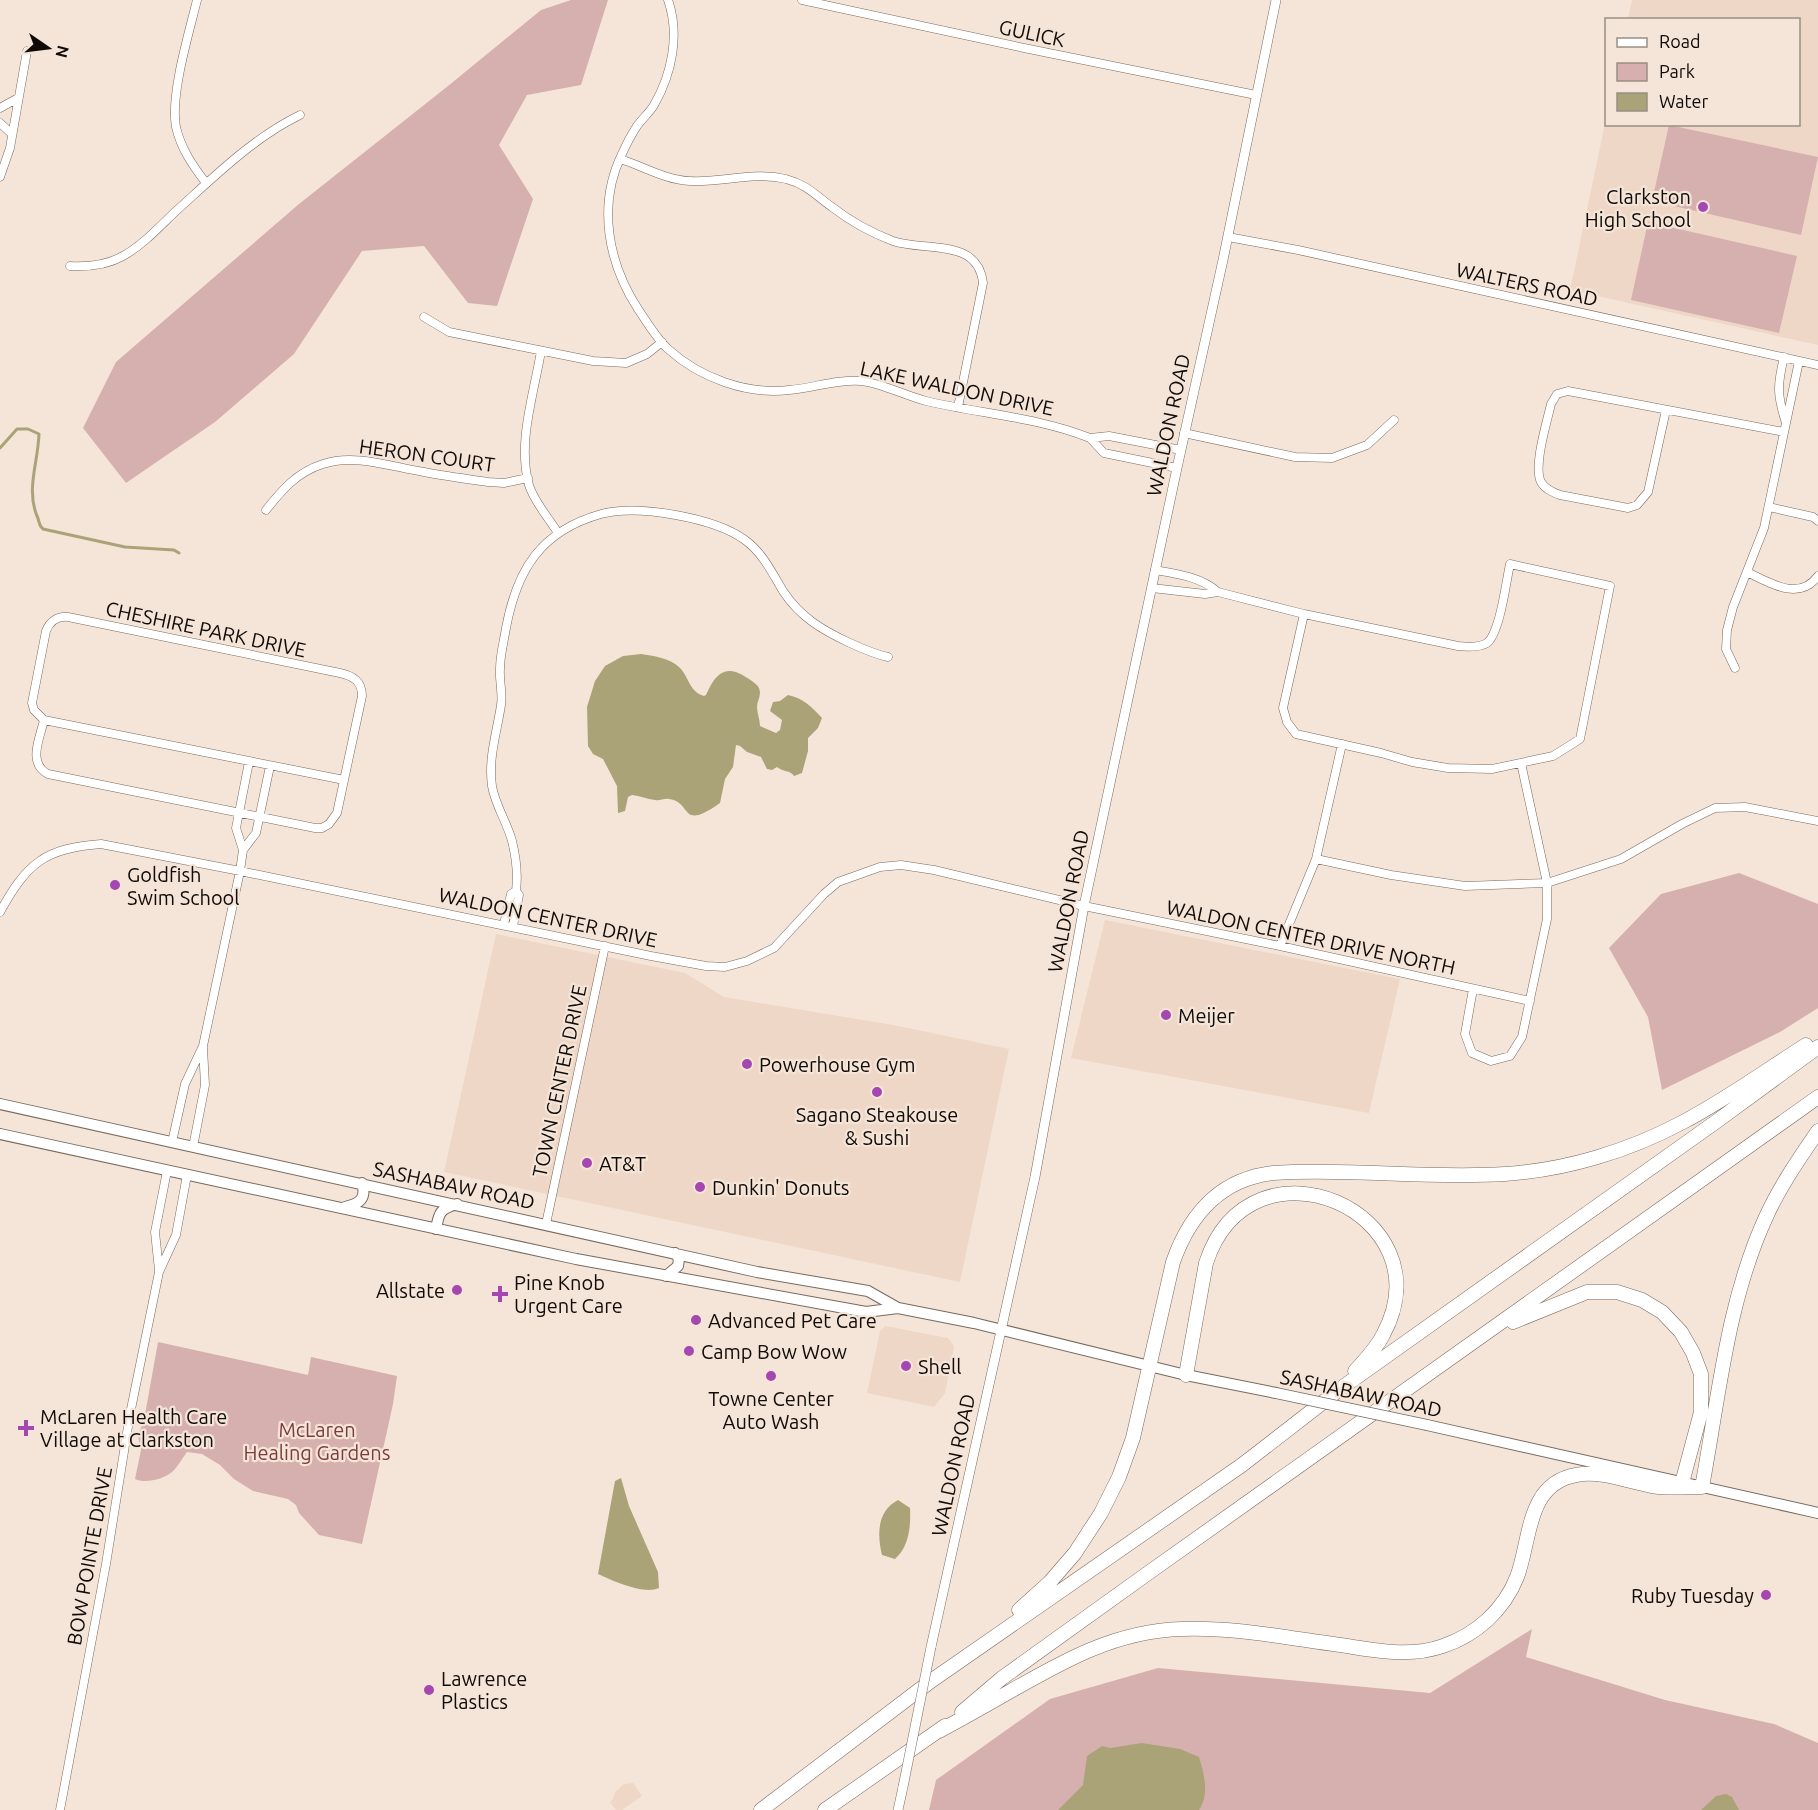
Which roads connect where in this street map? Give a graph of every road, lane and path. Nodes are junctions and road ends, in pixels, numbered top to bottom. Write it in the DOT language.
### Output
graph roads {
  1 [pos="196,0"];
  2 [pos="668,0"];
  3 [pos="802,0"];
  4 [pos="1276,0"];
  5 [pos="27,51"];
  6 [pos="1256,95"];
  7 [pos="18,98"];
  8 [pos="0,108"];
  9 [pos="300,115"];
  10 [pos="0,123"];
  11 [pos="12,134"];
  12 [pos="620,159"];
  13 [pos="0,177"];
  14 [pos="206,183"];
  15 [pos="1228,237"];
  16 [pos="70,266"];
  17 [pos="424,317"];
  18 [pos="662,342"];
  19 [pos="541,351"];
  20 [pos="1784,357"];
  21 [pos="1799,361"];
  22 [pos="1818,365"];
  23 [pos="958,407"];
  24 [pos="1666,410"];
  25 [pos="1394,420"];
  26 [pos="1785,423"];
  27 [pos="1784,432"];
  28 [pos="1184,433"];
  29 [pos="1090,438"];
  30 [pos="1181,450"];
  31 [pos="1177,468"];
  32 [pos="528,478"];
  33 [pos="1769,507"];
  34 [pos="266,510"];
  35 [pos="1818,521"];
  36 [pos="558,533"];
  37 [pos="1155,570"];
  38 [pos="1747,572"];
  39 [pos="1818,576"];
  40 [pos="1152,588"];
  41 [pos="1218,592"];
  42 [pos="1304,614"];
  43 [pos="888,657"];
  44 [pos="1735,668"];
  45 [pos="44,720"];
  46 [pos="1342,744"];
  47 [pos="249,762"];
  48 [pos="1521,763"];
  49 [pos="270,766"];
  50 [pos="344,780"];
  51 [pos="239,813"];
  52 [pos="259,817"];
  53 [pos="1818,821"];
  54 [pos="243,850"];
  55 [pos="1316,859"];
  56 [pos="240,871"];
  57 [pos="1547,883"];
  58 [pos="1084,906"];
  59 [pos="0,912"];
  60 [pos="508,925"];
  61 [pos="605,946"];
  62 [pos="1280,946"];
  63 [pos="1473,988"];
  64 [pos="1530,1001"];
  65 [pos="1818,1038"];
  66 [pos="203,1046"];
  67 [pos="1818,1047"];
  68 [pos="1818,1097"];
  69 [pos="0,1104"];
  70 [pos="16,1108"];
  71 [pos="0,1114"];
  72 [pos="1818,1131"];
  73 [pos="0,1134"];
  74 [pos="172,1142"];
  75 [pos="193,1147"];
  76 [pos="167,1171"];
  77 [pos="187,1175"];
  78 [pos="362,1183"];
  79 [pos="458,1204"];
  80 [pos="339,1208"];
  81 [pos="546,1224"];
  82 [pos="436,1229"];
  83 [pos="675,1253"];
  84 [pos="159,1272"];
  85 [pos="666,1276"];
  86 [pos="824,1284"];
  87 [pos="820,1304"];
  88 [pos="898,1308"];
  89 [pos="1001,1329"];
  90 [pos="1474,1342"];
  91 [pos="1150,1366"];
  92 [pos="1186,1375"];
  93 [pos="1340,1389"];
  94 [pos="1682,1483"];
  95 [pos="1702,1487"];
  96 [pos="1818,1513"];
  97 [pos="942,1673"];
  98 [pos="939,1731"];
  99 [pos="60,1810"];
  100 [pos="761,1810"];
  101 [pos="825,1810"];
  102 [pos="898,1810"];
  1 -- 14 [label="street"];
  2 -- 12 [label="street, LAKE WALDON DRIVE"];
  3 -- 6 [label="street, GULICK"];
  4 -- 6 [label="street, WALDON ROAD"];
  5 -- 7 [label="street"];
  6 -- 15 [label="street, WALDON ROAD"];
  7 -- 8 [label="street"];
  7 -- 11 [label="street"];
  9 -- 14 [label="street"];
  10 -- 11 [label="street"];
  11 -- 13 [label="street"];
  12 -- 18 [label="street, LAKE WALDON DRIVE"];
  12 -- 23 [label="street"];
  14 -- 16 [label="street"];
  15 -- 20 [label="street, WALTERS ROAD"];
  15 -- 28 [label="street, WALDON ROAD"];
  17 -- 19 [label="street"];
  18 -- 19 [label="street"];
  18 -- 23 [label="street, LAKE WALDON DRIVE"];
  19 -- 32 [label="street"];
  20 -- 21 [label="street, WALTERS ROAD"];
  20 -- 26 [label="street"];
  21 -- 22 [label="street, WALTERS ROAD"];
  21 -- 26 [label="street"];
  23 -- 29 [label="street, LAKE WALDON DRIVE"];
  24 -- 24 [label="street"];
  24 -- 27 [label="street"];
  25 -- 28 [label="street"];
  26 -- 27 [label="street"];
  27 -- 33 [label="street"];
  28 -- 30 [label="street, WALDON ROAD"];
  29 -- 30 [label="street, LAKE WALDON DRIVE"];
  29 -- 31 [label="street, LAKE WALDON DRIVE"];
  30 -- 31 [label="street, WALDON ROAD"];
  31 -- 37 [label="street, WALDON ROAD"];
  32 -- 34 [label="street, HERON COURT"];
  32 -- 36 [label="street"];
  33 -- 35 [label="street"];
  33 -- 38 [label="street"];
  36 -- 43 [label="street"];
  36 -- 60 [label="street"];
  37 -- 40 [label="street, WALDON ROAD"];
  37 -- 41 [label="street"];
  38 -- 39 [label="street"];
  38 -- 44 [label="street"];
  40 -- 41 [label="street"];
  40 -- 58 [label="street, WALDON ROAD"];
  41 -- 42 [label="street"];
  42 -- 46 [label="street"];
  42 -- 48 [label="street"];
  45 -- 47 [label="street"];
  45 -- 50 [label="street, CHESHIRE PARK DRIVE"];
  45 -- 51 [label="street, CHESHIRE PARK DRIVE"];
  46 -- 48 [label="street"];
  46 -- 55 [label="street"];
  47 -- 49 [label="street"];
  47 -- 51 [label="street"];
  48 -- 57 [label="street"];
  49 -- 50 [label="street"];
  49 -- 52 [label="street"];
  50 -- 52 [label="street, CHESHIRE PARK DRIVE"];
  51 -- 52 [label="street, CHESHIRE PARK DRIVE"];
  51 -- 54 [label="street"];
  52 -- 54 [label="street"];
  53 -- 57 [label="street"];
  54 -- 56 [label="street"];
  55 -- 57 [label="street"];
  55 -- 62 [label="street"];
  56 -- 59 [label="street, WALDON CENTER DRIVE"];
  56 -- 60 [label="street, WALDON CENTER DRIVE"];
  56 -- 66 [label="street"];
  57 -- 64 [label="street"];
  58 -- 61 [label="street, WALDON CENTER DRIVE"];
  58 -- 62 [label="street, WALDON CENTER DRIVE NORTH"];
  58 -- 89 [label="street, WALDON ROAD"];
  60 -- 61 [label="street, WALDON CENTER DRIVE"];
  61 -- 81 [label="street, TOWN CENTER DRIVE"];
  62 -- 63 [label="street, WALDON CENTER DRIVE NORTH"];
  63 -- 64 [label="street, WALDON CENTER DRIVE NORTH"];
  63 -- 64 [label="street"];
  65 -- 91 [label="highway"];
  66 -- 74 [label="street"];
  66 -- 75 [label="street"];
  67 -- 93 [label="highway"];
  68 -- 90 [label="highway"];
  69 -- 70 [label="main road, SASHABAW ROAD"];
  70 -- 71 [label="main road"];
  70 -- 74 [label="main road, SASHABAW ROAD"];
  72 -- 95 [label="highway"];
  73 -- 76 [label="main road, SASHABAW ROAD"];
  74 -- 75 [label="main road, SASHABAW ROAD"];
  75 -- 78 [label="main road, SASHABAW ROAD"];
  76 -- 77 [label="main road, SASHABAW ROAD"];
  76 -- 84 [label="street, BOW POINTE DRIVE"];
  77 -- 80 [label="main road, SASHABAW ROAD"];
  77 -- 84 [label="street, BOW POINTE DRIVE"];
  78 -- 79 [label="main road, SASHABAW ROAD"];
  78 -- 80 [label="main road"];
  79 -- 81 [label="main road, SASHABAW ROAD"];
  79 -- 82 [label="main road"];
  80 -- 82 [label="main road, SASHABAW ROAD"];
  81 -- 83 [label="main road, SASHABAW ROAD"];
  82 -- 85 [label="main road, SASHABAW ROAD"];
  83 -- 85 [label="main road"];
  83 -- 86 [label="main road, SASHABAW ROAD"];
  84 -- 99 [label="street, BOW POINTE DRIVE"];
  85 -- 87 [label="main road, SASHABAW ROAD"];
  86 -- 87 [label="main road"];
  86 -- 88 [label="main road, SASHABAW ROAD"];
  87 -- 88 [label="main road, SASHABAW ROAD"];
  88 -- 89 [label="main road, SASHABAW ROAD"];
  89 -- 91 [label="main road, SASHABAW ROAD"];
  89 -- 102 [label="street, WALDON ROAD, bridge"];
  90 -- 94 [label="highway"];
  90 -- 98 [label="highway"];
  91 -- 92 [label="main road, SASHABAW ROAD"];
  91 -- 97 [label="highway"];
  92 -- 93 [label="highway"];
  92 -- 94 [label="main road, SASHABAW ROAD, bridge"];
  93 -- 97 [label="highway"];
  94 -- 95 [label="main road, SASHABAW ROAD"];
  95 -- 96 [label="main road, SASHABAW ROAD"];
  95 -- 98 [label="highway"];
  97 -- 100 [label="highway"];
  98 -- 101 [label="highway"];
}
